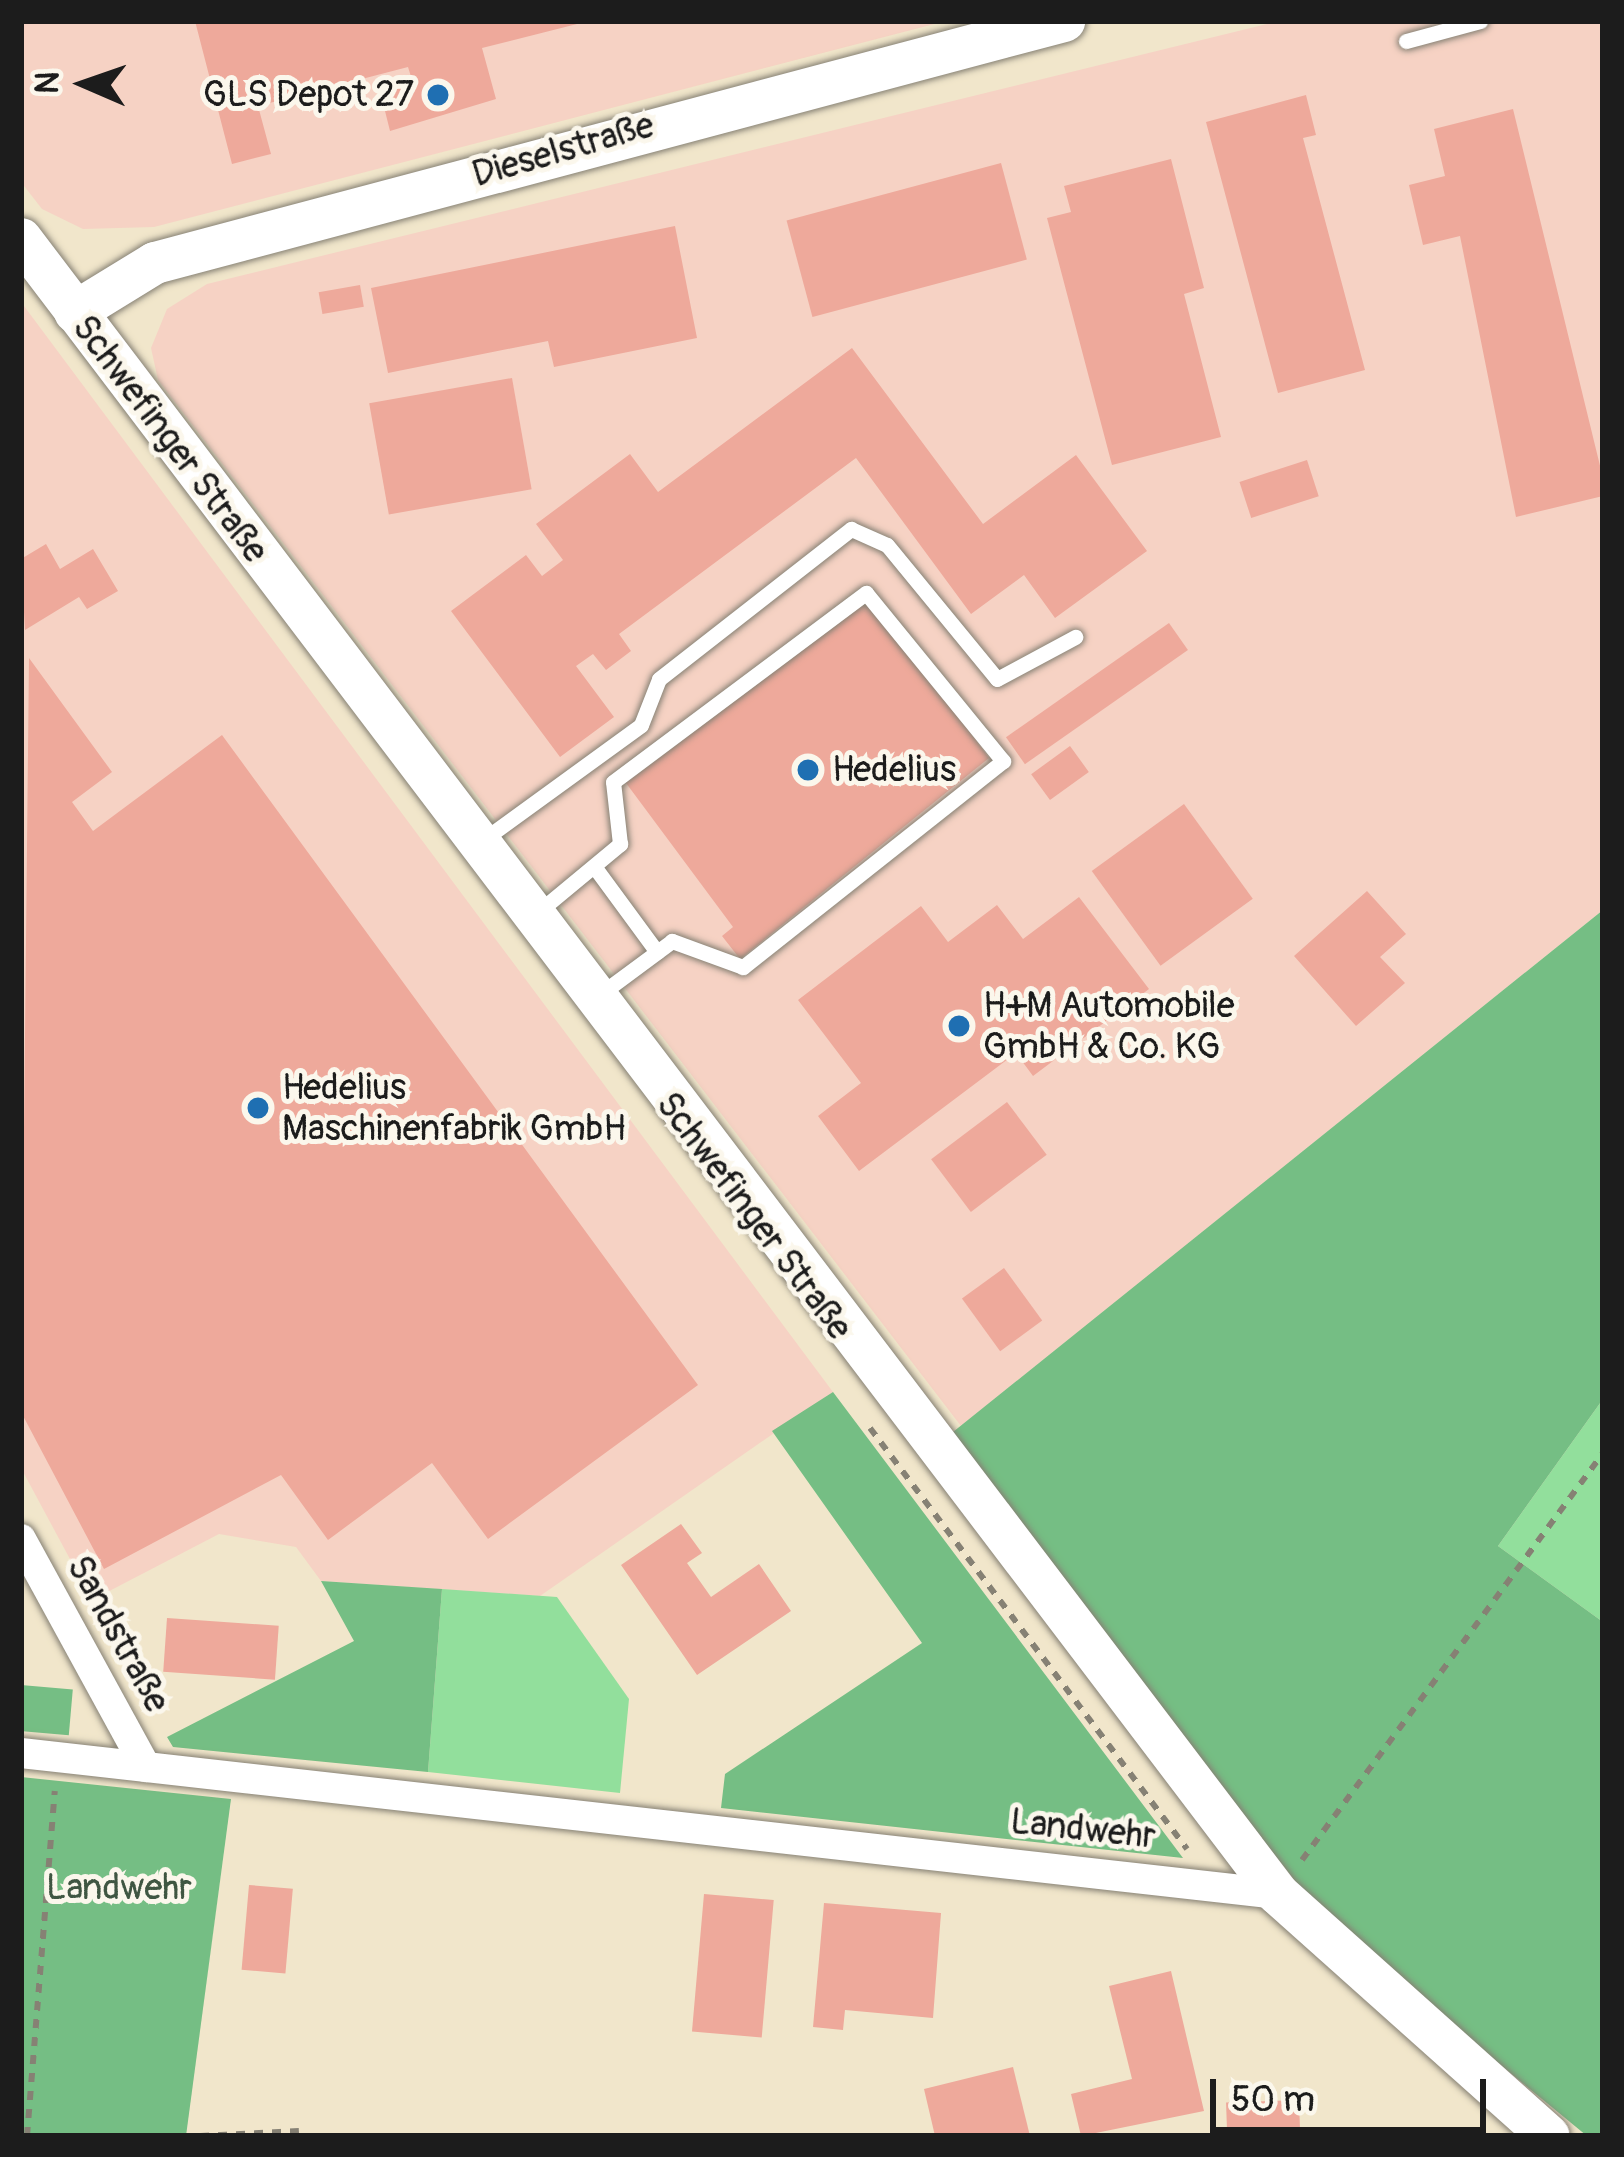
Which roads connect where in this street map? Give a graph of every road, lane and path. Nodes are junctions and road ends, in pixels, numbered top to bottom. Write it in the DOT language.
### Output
graph roads {
  1 [pos="1064,21"];
  2 [pos="1480,21"];
  3 [pos="1406,41"];
  4 [pos="21,239"];
  5 [pos="75,312"];
  6 [pos="1075,637"];
  7 [pos="476,845"];
  8 [pos="596,869"];
  9 [pos="530,918"];
  10 [pos="656,952"];
  11 [pos="592,1000"];
  12 [pos="1603,1453"];
  13 [pos="21,1539"];
  14 [pos="21,1754"];
  15 [pos="57,1757"];
  16 [pos="146,1767"];
  17 [pos="1278,1894"];
  18 [pos="299,2131"];
  19 [pos="27,2136"];
  20 [pos="200,2136"];
  21 [pos="1549,2136"];
  1 -- 5 [label="street, Dieselstraße"];
  2 -- 3 [label="lane"];
  4 -- 5 [label="street, Schwefinger Straße"];
  5 -- 7 [label="street, Schwefinger Straße"];
  6 -- 7 [label="lane"];
  7 -- 9 [label="street, Schwefinger Straße"];
  8 -- 9 [label="lane"];
  8 -- 10 [label="lane"];
  8 -- 10 [label="lane"];
  9 -- 11 [label="street, Schwefinger Straße"];
  10 -- 11 [label="lane"];
  11 -- 17 [label="street, Schwefinger Straße"];
  12 -- 17 [label="path"];
  13 -- 16 [label="street, Sandstraße"];
  14 -- 15 [label="street, Landwehr"];
  15 -- 16 [label="street, Landwehr"];
  15 -- 19 [label="path"];
  16 -- 17 [label="street, Landwehr"];
  17 -- 21 [label="street, Schwefinger Straße"];
  18 -- 20 [label="path"];
}
